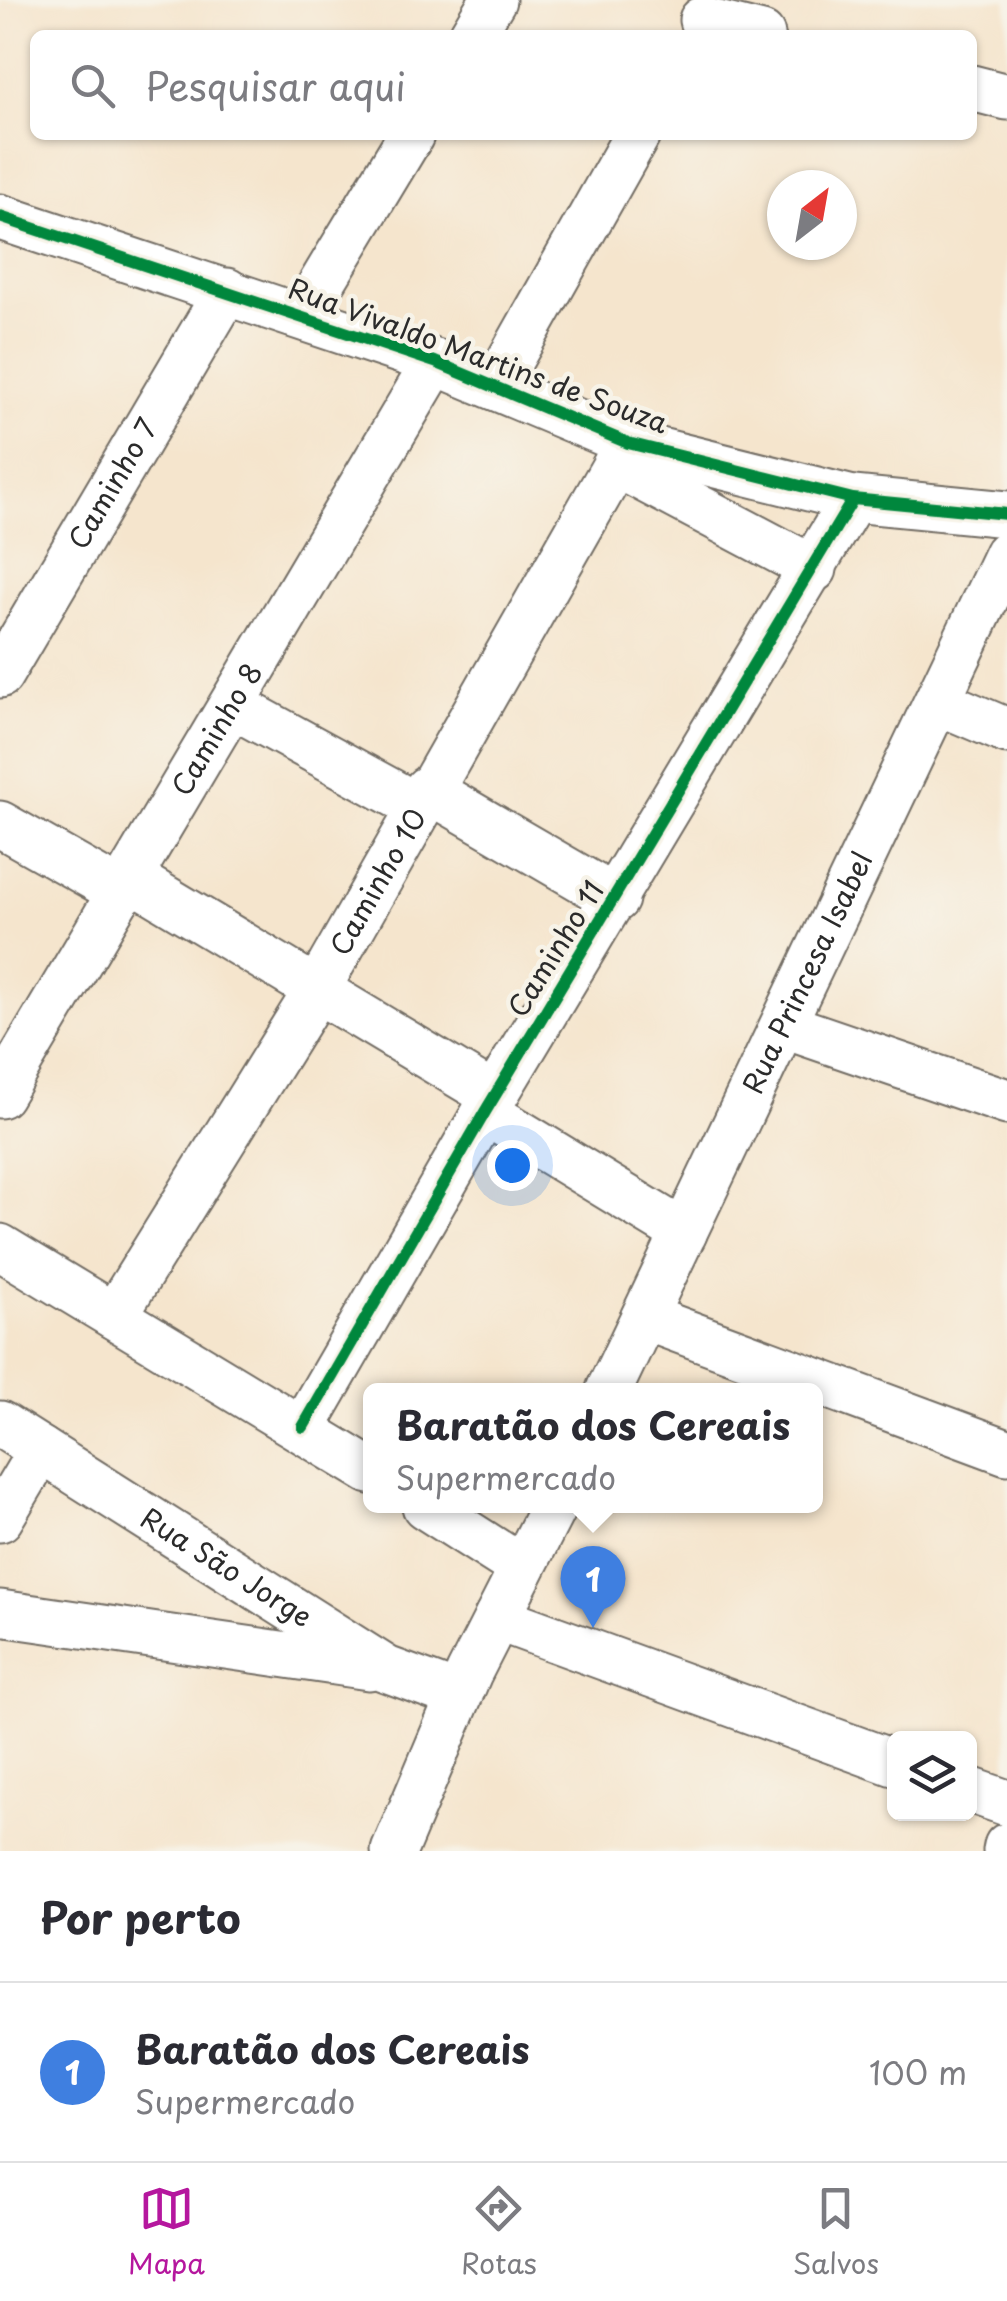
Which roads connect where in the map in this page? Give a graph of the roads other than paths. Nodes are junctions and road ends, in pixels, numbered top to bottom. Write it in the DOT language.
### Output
graph roads {
  1 [pos="493,0"];
  2 [pos="707,18"];
  3 [pos="475,30"];
  4 [pos="746,30"];
  5 [pos="977,89"];
  6 [pos="1007,97"];
  7 [pos="409,140"];
  8 [pos="633,140"];
  9 [pos="5,228"];
  10 [pos="227,292"];
  11 [pos="302,316"];
  12 [pos="436,362"];
  13 [pos="496,385"];
  14 [pos="622,453"];
  15 [pos="853,499"];
  16 [pos="1007,514"];
  17 [pos="1007,554"];
  18 [pos="814,569"];
  19 [pos="0,675"];
  20 [pos="939,702"];
  21 [pos="234,706"];
  22 [pos="1007,731"];
  23 [pos="422,798"];
  24 [pos="0,824"];
  25 [pos="127,886"];
  26 [pos="616,899"];
  27 [pos="315,993"];
  28 [pos="786,1026"];
  29 [pos="0,1096"];
  30 [pos="1007,1102"];
  31 [pos="490,1104"];
  32 [pos="684,1233"];
  33 [pos="0,1247"];
  34 [pos="114,1316"];
  35 [pos="644,1317"];
  36 [pos="612,1383"];
  37 [pos="821,1383"];
  38 [pos="823,1384"];
  39 [pos="0,1424"];
  40 [pos="303,1427"];
  41 [pos="41,1450"];
  42 [pos="1007,1452"];
  43 [pos="363,1466"];
  44 [pos="435,1513"];
  45 [pos="550,1513"];
  46 [pos="0,1520"];
  47 [pos="522,1568"];
  48 [pos="0,1613"];
  49 [pos="497,1618"];
  50 [pos="386,1670"];
  51 [pos="459,1696"];
  52 [pos="887,1760"];
  53 [pos="977,1792"];
  54 [pos="1007,1803"];
  55 [pos="394,1851"];
  1 -- 3 [label="street"];
  2 -- 4 [label="street"];
  5 -- 6 [label="street"];
  7 -- 11 [label="street"];
  8 -- 13 [label="street"];
  9 -- 10 [label="street, Rua Vivaldo Martins de Souza"];
  10 -- 11 [label="street, Rua Vivaldo Martins de Souza"];
  10 -- 19 [label="street, Caminho 7"];
  11 -- 12 [label="street, Rua Vivaldo Martins de Souza"];
  12 -- 13 [label="street, Rua Vivaldo Martins de Souza"];
  12 -- 21 [label="street, Caminho 8"];
  13 -- 14 [label="street, Rua Vivaldo Martins de Souza"];
  14 -- 15 [label="street, Rua Vivaldo Martins de Souza"];
  14 -- 18 [label="street"];
  14 -- 23 [label="street, Caminho 10"];
  15 -- 16 [label="street, Rua Vivaldo Martins de Souza"];
  15 -- 18 [label="street, Caminho 11"];
  17 -- 20 [label="street, Rua Princesa Isabel"];
  18 -- 26 [label="street, Caminho 11"];
  20 -- 22 [label="street"];
  20 -- 28 [label="street, Rua Princesa Isabel"];
  21 -- 23 [label="street, Caminho 11"];
  21 -- 25 [label="street, Caminho 8"];
  23 -- 26 [label="street, Caminho 11"];
  23 -- 27 [label="street, Caminho 10"];
  24 -- 25 [label="street"];
  25 -- 27 [label="street"];
  25 -- 29 [label="street, Caminho 8"];
  26 -- 31 [label="street, Caminho 11"];
  27 -- 31 [label="street"];
  27 -- 34 [label="street, Caminho 10"];
  28 -- 30 [label="street"];
  28 -- 32 [label="street, Rua Princesa Isabel"];
  31 -- 32 [label="street"];
  31 -- 40 [label="street, Caminho 11"];
  32 -- 35 [label="street, Rua Princesa Isabel"];
  33 -- 34 [label="street"];
  34 -- 40 [label="street"];
  35 -- 36 [label="street, Rua Princesa Isabel"];
  35 -- 37 [label="street"];
  38 -- 42 [label="street"];
  39 -- 41 [label="street, Rua São Jorge"];
  40 -- 43 [label="street"];
  41 -- 46 [label="street"];
  41 -- 50 [label="street, Rua São Jorge"];
  44 -- 47 [label="street"];
  45 -- 47 [label="street"];
  47 -- 49 [label="street"];
  48 -- 50 [label="street"];
  49 -- 51 [label="street"];
  49 -- 52 [label="street"];
  50 -- 51 [label="street, Rua São Jorge"];
  51 -- 55 [label="street"];
  53 -- 54 [label="street"];
}
